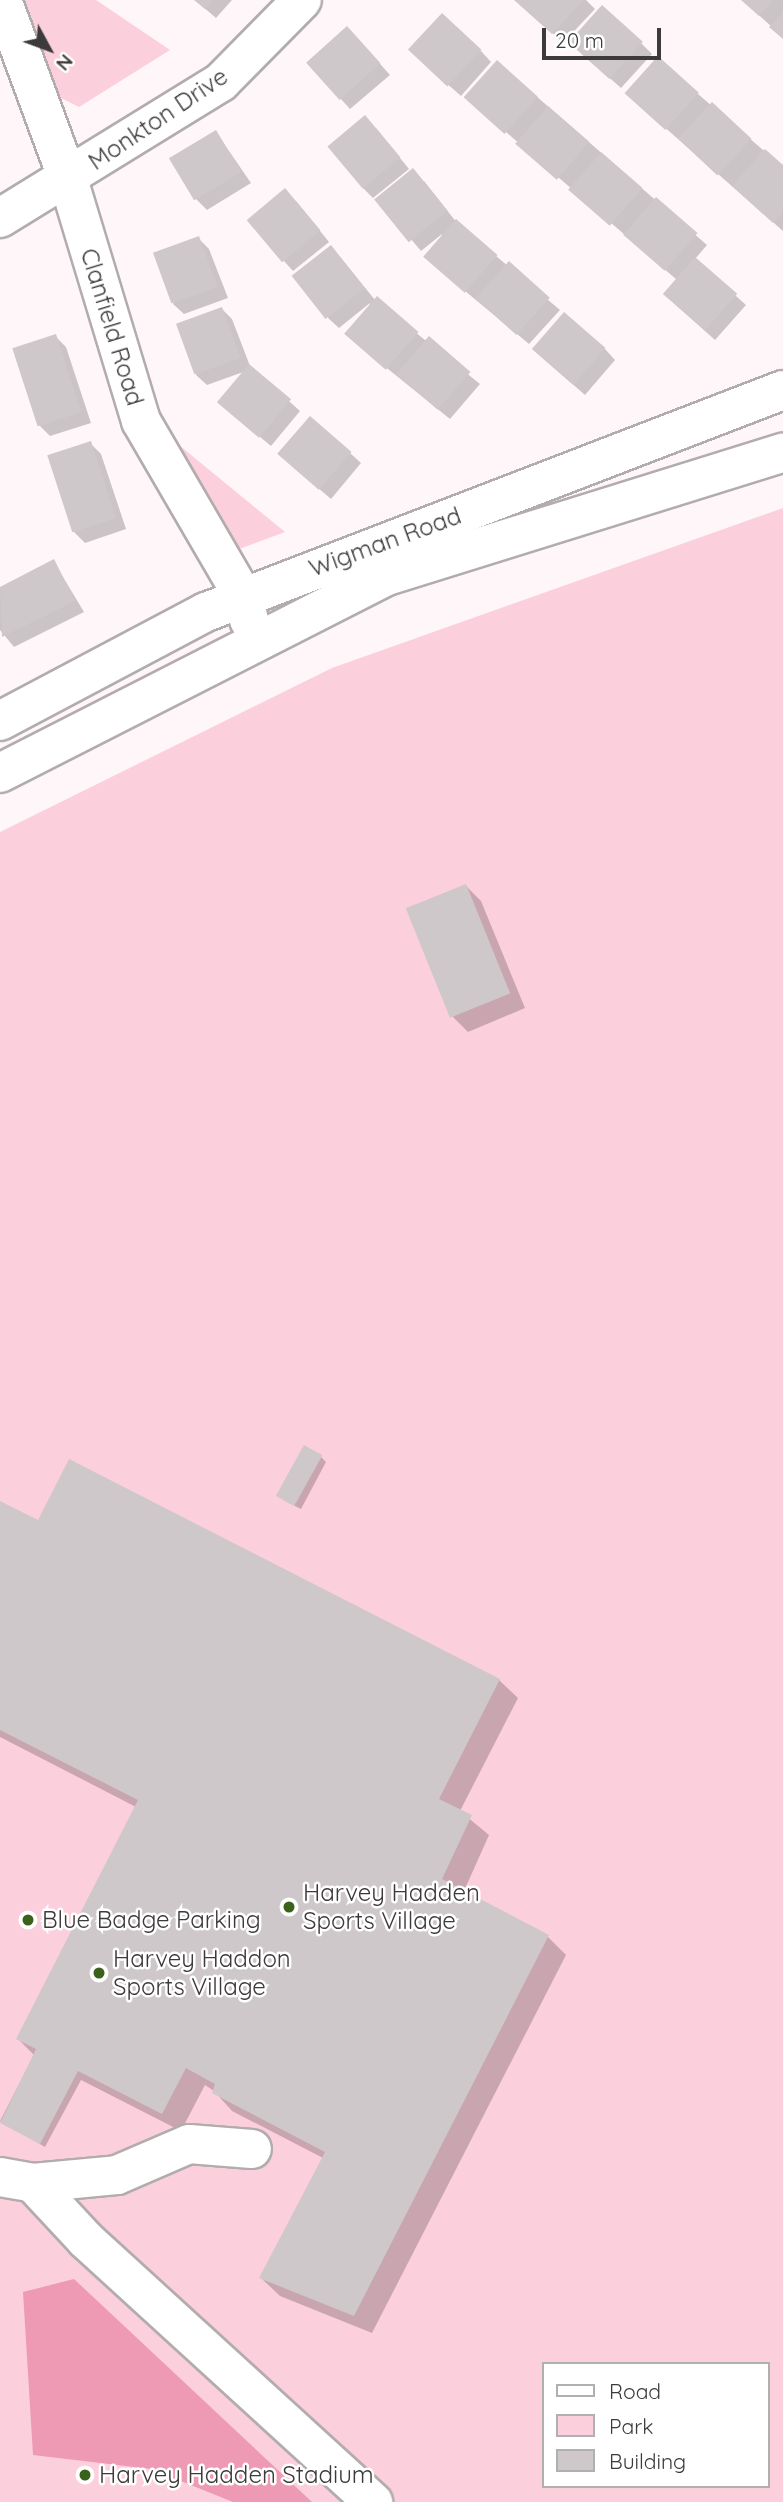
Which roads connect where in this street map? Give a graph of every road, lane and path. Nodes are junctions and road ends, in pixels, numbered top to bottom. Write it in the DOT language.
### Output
graph roads {
  1 [pos="2,0"];
  2 [pos="302,0"];
  3 [pos="68,179"];
  4 [pos="0,218"];
  5 [pos="783,390"];
  6 [pos="783,453"];
  7 [pos="243,596"];
  8 [pos="254,639"];
  9 [pos="0,721"];
  10 [pos="0,773"];
  11 [pos="252,2149"];
  12 [pos="16,2180"];
  13 [pos="373,2502"];
  1 -- 3 [label="street, Clanfield Road"];
  2 -- 3 [label="street, Monkton Drive"];
  3 -- 4 [label="street, Monkton Drive"];
  3 -- 7 [label="street, Clanfield Road"];
  5 -- 7 [label="street, Wigman Road"];
  6 -- 8 [label="street, Wigman Road"];
  7 -- 8 [label="street, Clanfield Road"];
  7 -- 9 [label="street, Wigman Road"];
  8 -- 10 [label="street, Wigman Road"];
  11 -- 12 [label="street"];
  12 -- 13 [label="street"];
}
